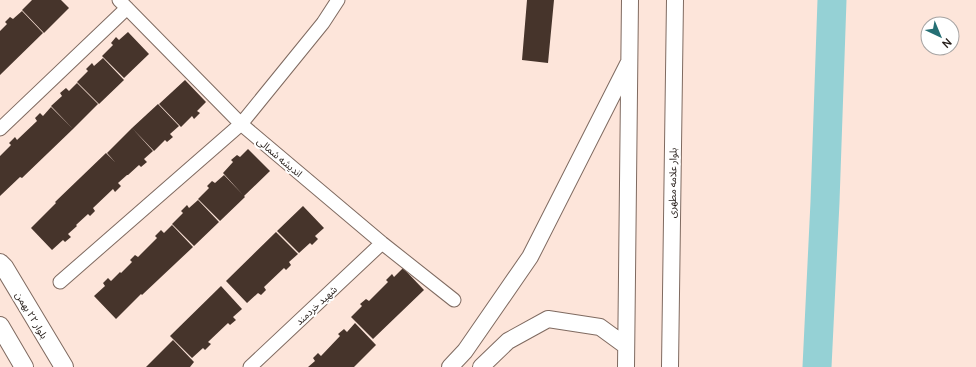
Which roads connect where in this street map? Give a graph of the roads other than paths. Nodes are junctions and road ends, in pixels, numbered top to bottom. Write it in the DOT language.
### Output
graph roads {
  1 [pos="338,0"];
  2 [pos="630,0"];
  3 [pos="675,0"];
  4 [pos="123,4"];
  5 [pos="629,60"];
  6 [pos="240,124"];
  7 [pos="0,129"];
  8 [pos="382,243"];
  9 [pos="0,263"];
  10 [pos="60,282"];
  11 [pos="454,300"];
  12 [pos="0,326"];
  13 [pos="626,346"];
  14 [pos="24,367"];
  15 [pos="64,367"];
  16 [pos="250,367"];
  17 [pos="450,367"];
  18 [pos="481,367"];
  19 [pos="626,367"];
  20 [pos="670,367"];
  1 -- 6 [label="street"];
  2 -- 5 [label="street"];
  3 -- 20 [label="street, بلوار علامه مطهری"];
  4 -- 6 [label="street, اندیشه شمالی"];
  4 -- 7 [label="street"];
  5 -- 13 [label="street"];
  5 -- 17 [label="street"];
  6 -- 8 [label="street, اندیشه شمالی"];
  6 -- 10 [label="street"];
  8 -- 11 [label="street, اندیشه شمالی"];
  8 -- 16 [label="street, شهید خردمند"];
  9 -- 15 [label="main road, بلوار ۲۲ بهمن"];
  12 -- 14 [label="main road"];
  13 -- 18 [label="street"];
  13 -- 19 [label="street"];
}
